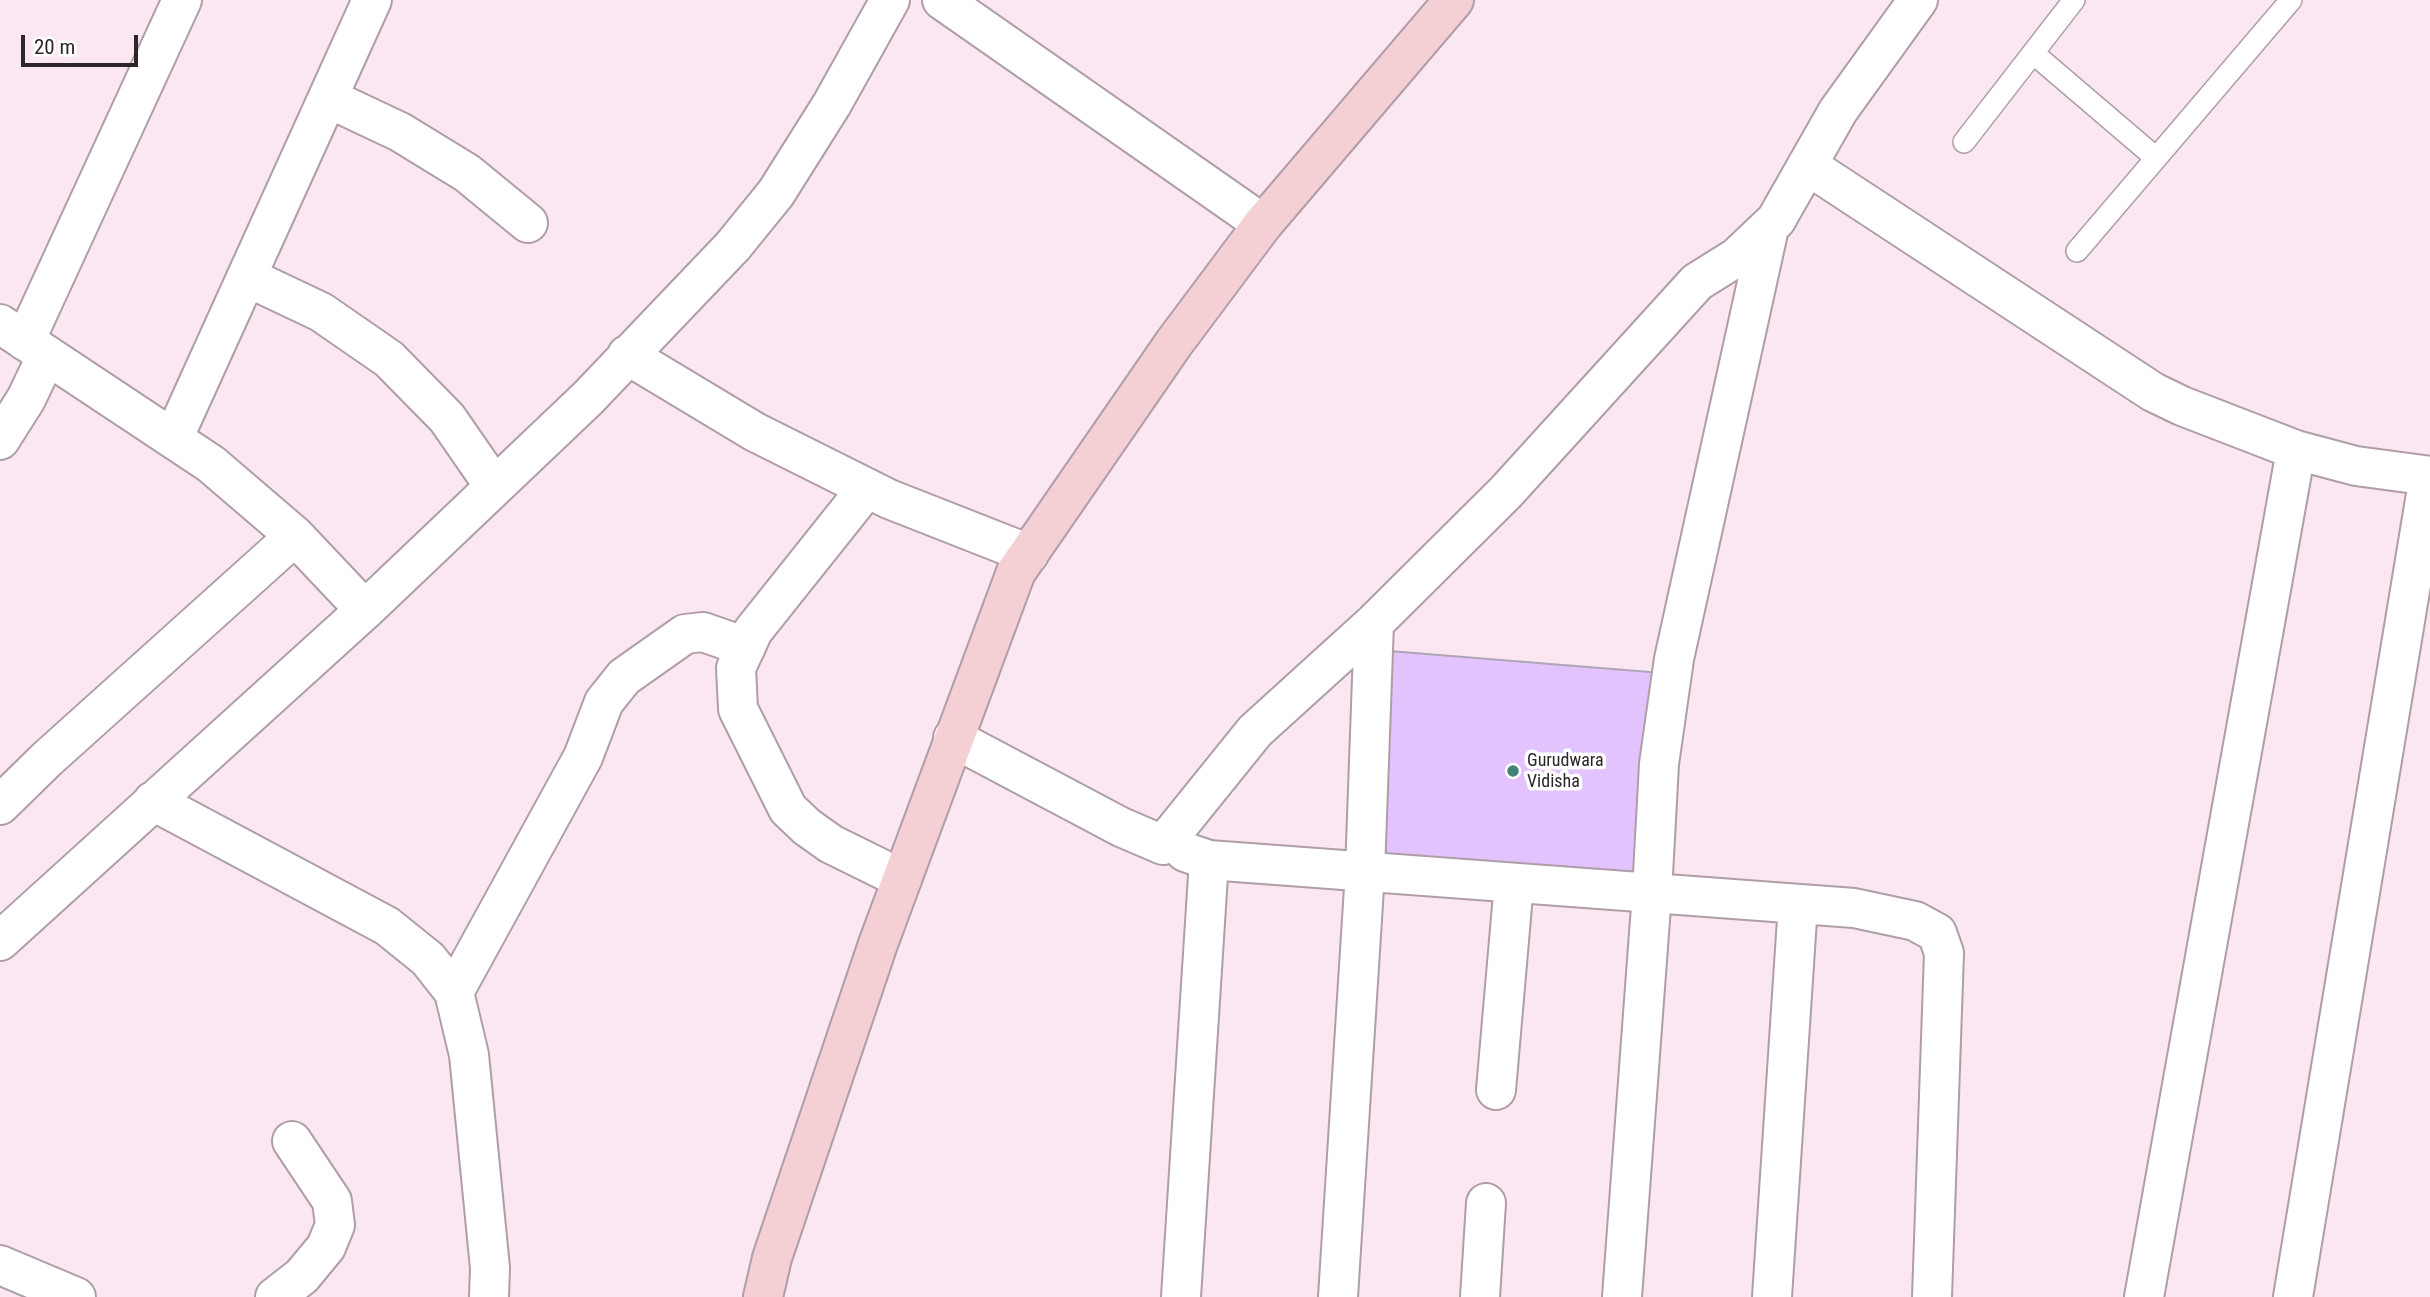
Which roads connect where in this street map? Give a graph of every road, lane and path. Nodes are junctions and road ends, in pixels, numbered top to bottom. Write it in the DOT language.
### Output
graph roads {
  1 [pos="182,0"];
  2 [pos="372,0"];
  3 [pos="890,0"];
  4 [pos="942,0"];
  5 [pos="1454,0"];
  6 [pos="1918,0"];
  7 [pos="2074,0"];
  8 [pos="2291,0"];
  9 [pos="2032,53"];
  10 [pos="328,99"];
  11 [pos="1964,142"];
  12 [pos="2156,158"];
  13 [pos="1807,165"];
  14 [pos="528,223"];
  15 [pos="1263,223"];
  16 [pos="1769,228"];
  17 [pos="2077,251"];
  18 [pos="247,277"];
  19 [pos="24,340"];
  20 [pos="627,355"];
  21 [pos="173,439"];
  22 [pos="0,440"];
  23 [pos="2296,450"];
  24 [pos="2430,476"];
  25 [pos="494,486"];
  26 [pos="867,488"];
  27 [pos="295,536"];
  28 [pos="1029,554"];
  29 [pos="365,610"];
  30 [pos="1374,623"];
  31 [pos="746,647"];
  32 [pos="953,738"];
  33 [pos="153,801"];
  34 [pos="0,806"];
  35 [pos="1163,845"];
  36 [pos="1209,860"];
  37 [pos="1365,872"];
  38 [pos="902,879"];
  39 [pos="1514,883"];
  40 [pos="1652,893"];
  41 [pos="1798,904"];
  42 [pos="0,941"];
  43 [pos="454,992"];
  44 [pos="1496,1090"];
  45 [pos="292,1141"];
  46 [pos="1486,1203"];
  47 [pos="0,1265"];
  48 [pos="76,1297"];
  49 [pos="275,1297"];
  50 [pos="489,1297"];
  51 [pos="763,1297"];
  52 [pos="1181,1297"];
  53 [pos="1338,1297"];
  54 [pos="1480,1297"];
  55 [pos="1622,1297"];
  56 [pos="1772,1297"];
  57 [pos="1932,1297"];
  58 [pos="2144,1297"];
  59 [pos="2293,1297"];
  1 -- 19 [label="street"];
  2 -- 10 [label="street"];
  3 -- 20 [label="street"];
  4 -- 15 [label="street"];
  5 -- 15 [label="street"];
  6 -- 13 [label="street"];
  7 -- 9 [label="lane"];
  8 -- 12 [label="lane"];
  9 -- 11 [label="lane"];
  9 -- 12 [label="lane"];
  10 -- 14 [label="street"];
  10 -- 18 [label="street"];
  12 -- 17 [label="lane"];
  13 -- 16 [label="street"];
  13 -- 23 [label="street"];
  15 -- 28 [label="street"];
  16 -- 30 [label="street"];
  16 -- 40 [label="street"];
  18 -- 21 [label="street"];
  18 -- 25 [label="street"];
  19 -- 21 [label="street"];
  19 -- 22 [label="street"];
  20 -- 25 [label="street"];
  20 -- 26 [label="street"];
  21 -- 27 [label="street"];
  23 -- 24 [label="street"];
  23 -- 58 [label="street"];
  24 -- 59 [label="street"];
  25 -- 29 [label="street"];
  26 -- 28 [label="street"];
  26 -- 31 [label="street"];
  27 -- 29 [label="street"];
  27 -- 34 [label="street"];
  28 -- 32 [label="street"];
  29 -- 33 [label="street"];
  30 -- 35 [label="street"];
  30 -- 37 [label="street"];
  31 -- 38 [label="street"];
  31 -- 43 [label="street"];
  32 -- 35 [label="street"];
  32 -- 38 [label="street"];
  33 -- 42 [label="street"];
  33 -- 43 [label="street"];
  35 -- 36 [label="street"];
  36 -- 37 [label="street"];
  36 -- 52 [label="street"];
  37 -- 39 [label="street"];
  37 -- 53 [label="street"];
  38 -- 51 [label="street"];
  39 -- 40 [label="street"];
  39 -- 44 [label="street"];
  40 -- 41 [label="street"];
  40 -- 55 [label="street"];
  41 -- 56 [label="street"];
  41 -- 57 [label="street"];
  43 -- 50 [label="street"];
  45 -- 49 [label="street"];
  46 -- 54 [label="street"];
  47 -- 48 [label="street"];
}
